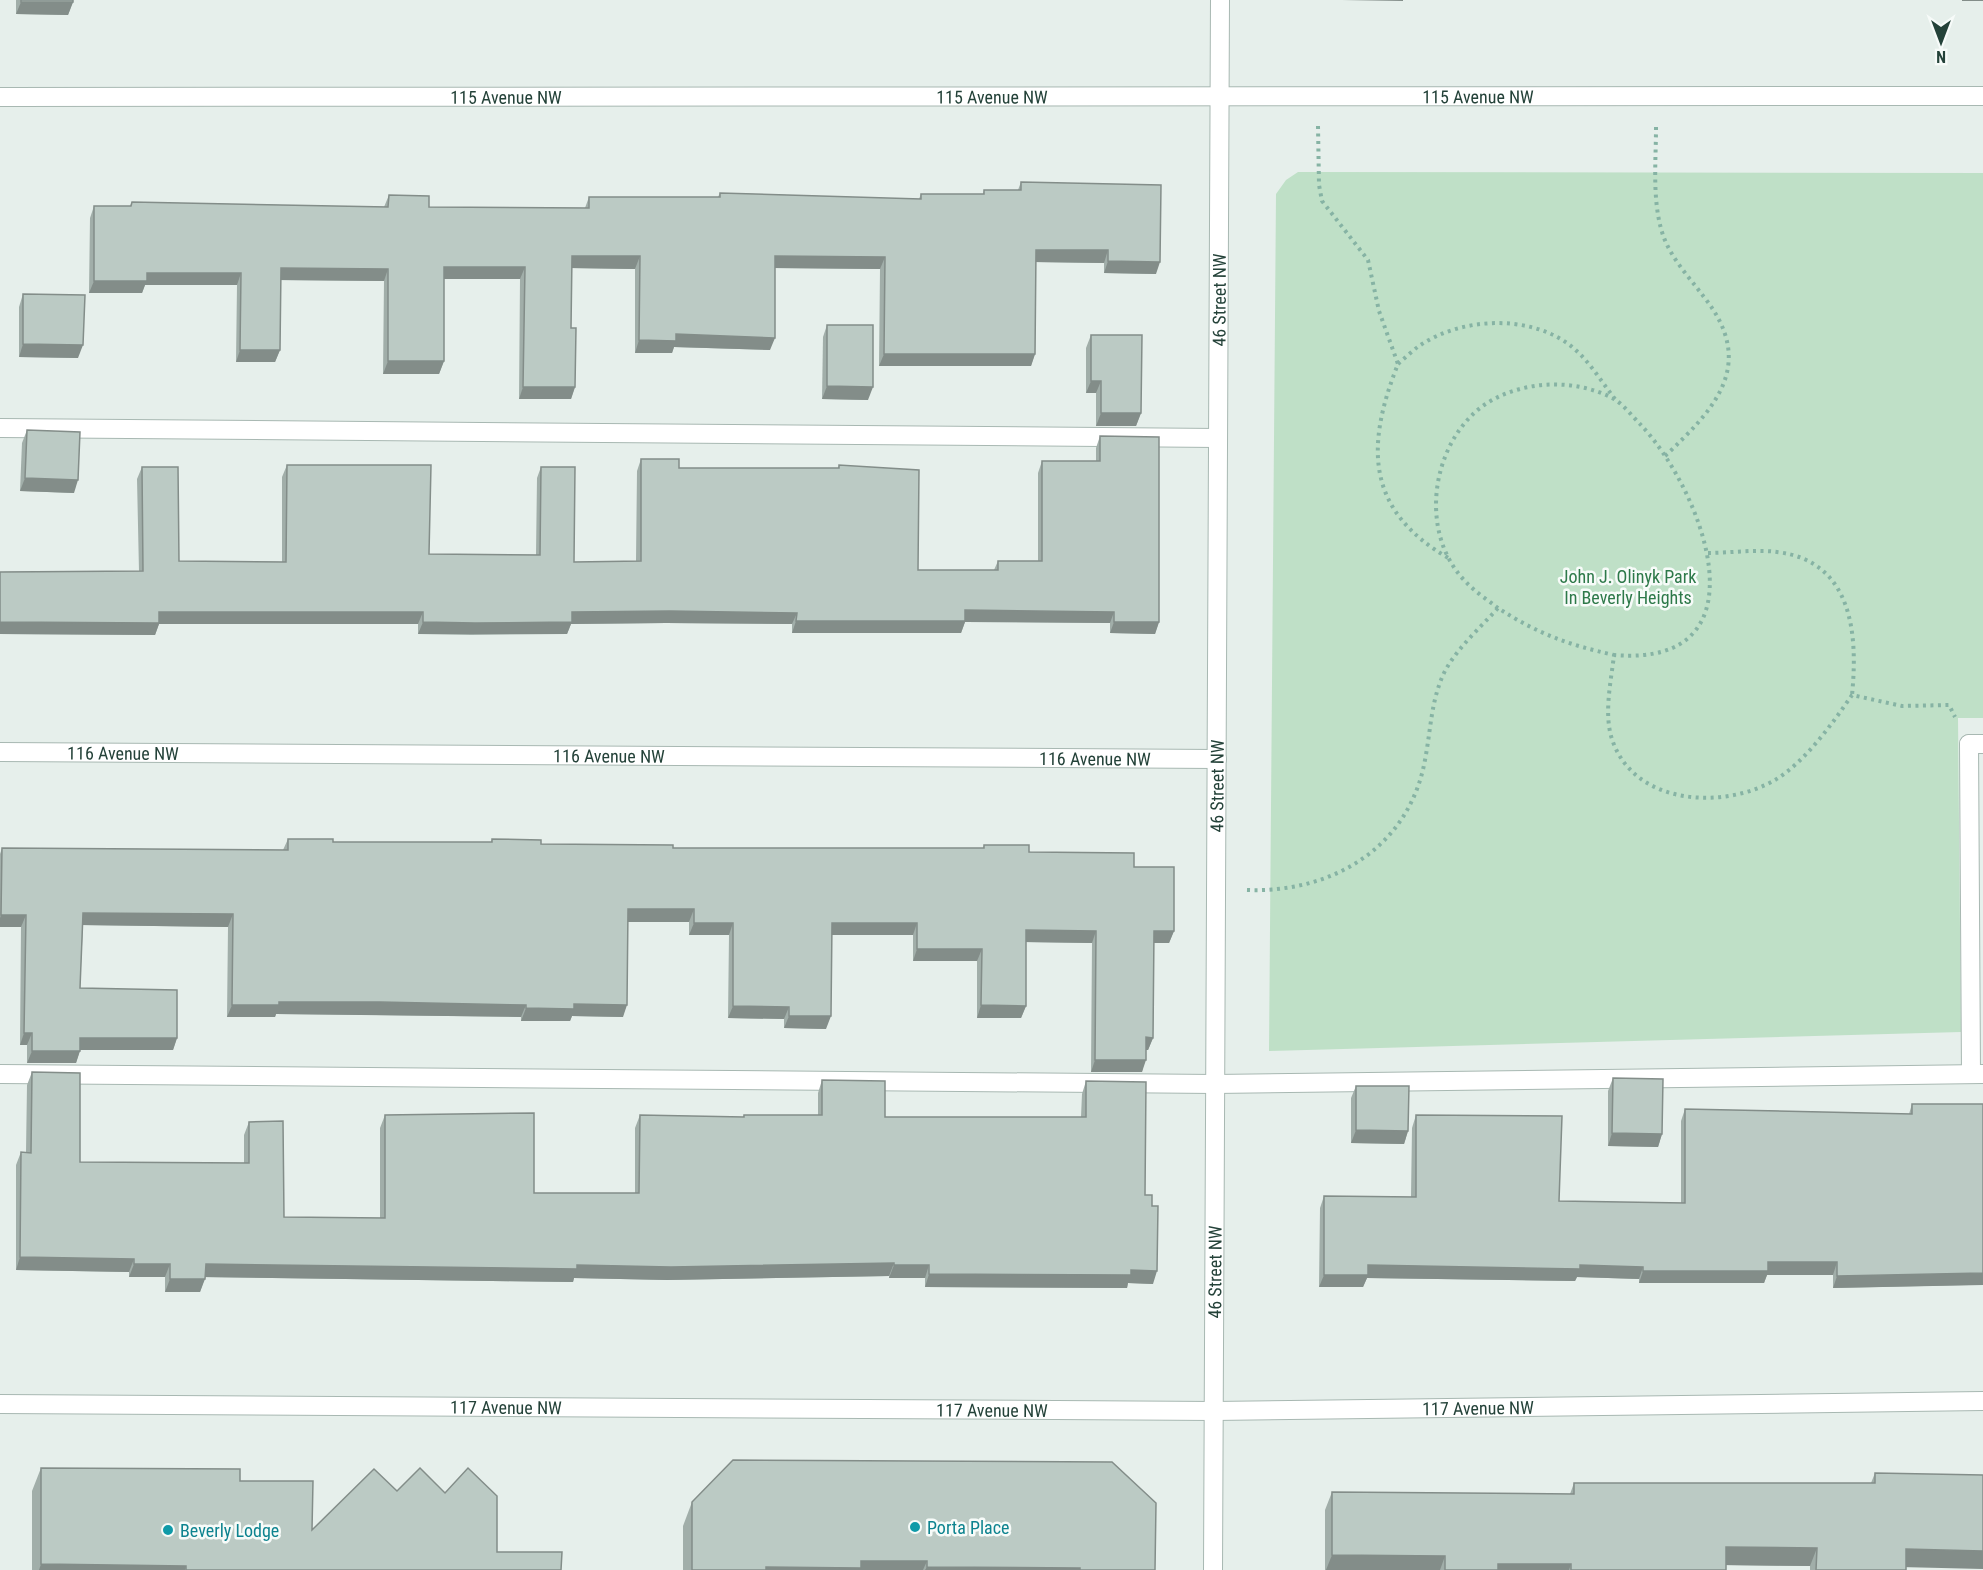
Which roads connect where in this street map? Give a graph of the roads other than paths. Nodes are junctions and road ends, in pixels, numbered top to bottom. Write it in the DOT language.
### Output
graph roads {
  1 [pos="1220,0"];
  2 [pos="1983,96"];
  3 [pos="0,97"];
  4 [pos="1219,98"];
  5 [pos="0,428"];
  6 [pos="1218,438"];
  7 [pos="1976,744"];
  8 [pos="0,752"];
  9 [pos="1217,759"];
  10 [pos="0,1074"];
  11 [pos="1977,1074"];
  12 [pos="1215,1084"];
  13 [pos="1983,1401"];
  14 [pos="0,1404"];
  15 [pos="1214,1411"];
  16 [pos="1213,1570"];
  1 -- 4 [label="street, 46 Street NW"];
  2 -- 4 [label="street, 115 Avenue NW"];
  3 -- 4 [label="street, 115 Avenue NW"];
  4 -- 6 [label="street, 46 Street NW"];
  5 -- 6 [label="street"];
  6 -- 9 [label="street, 46 Street NW"];
  7 -- 11 [label="street"];
  8 -- 9 [label="street, 116 Avenue NW"];
  9 -- 12 [label="street, 46 Street NW"];
  10 -- 12 [label="street"];
  11 -- 12 [label="street"];
  12 -- 15 [label="street, 46 Street NW"];
  13 -- 15 [label="street, 117 Avenue NW"];
  14 -- 15 [label="street, 117 Avenue NW"];
  15 -- 16 [label="street, 46 Street NW"];
}
